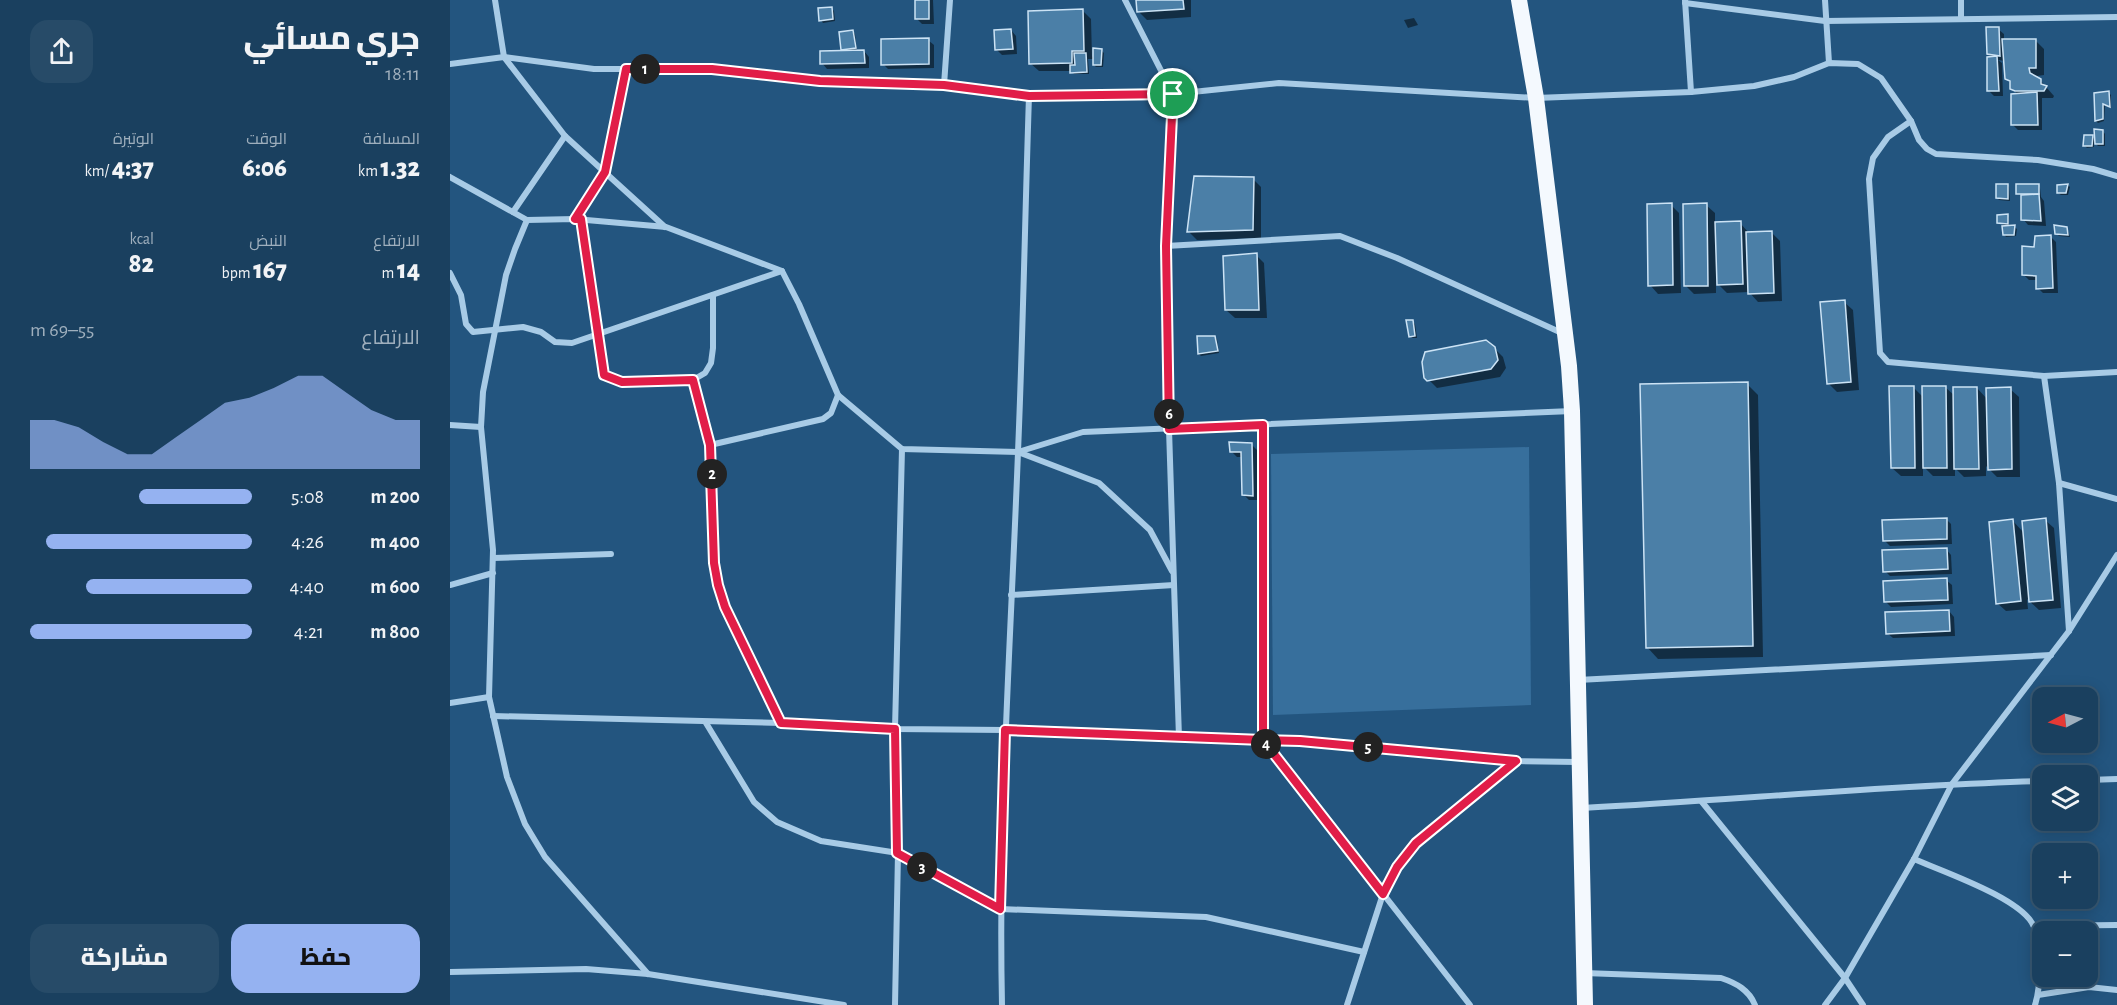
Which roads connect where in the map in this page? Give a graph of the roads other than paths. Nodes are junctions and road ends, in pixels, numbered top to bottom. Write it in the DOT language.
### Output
graph roads {
  1 [pos="495,0"];
  2 [pos="950,0"];
  3 [pos="1125,0"];
  4 [pos="1519,0"];
  5 [pos="1825,0"];
  6 [pos="1961,0"];
  7 [pos="1685,1"];
  8 [pos="2117,17"];
  9 [pos="1961,18"];
  10 [pos="1825,21"];
  11 [pos="504,57"];
  12 [pos="1829,63"];
  13 [pos="450,64"];
  14 [pos="626,69"];
  15 [pos="944,85"];
  16 [pos="1691,92"];
  17 [pos="1173,94"];
  18 [pos="1029,96"];
  19 [pos="1536,98"];
  20 [pos="1911,121"];
  21 [pos="565,136"];
  22 [pos="605,172"];
  23 [pos="2117,176"];
  24 [pos="450,177"];
  25 [pos="513,212"];
  26 [pos="578,219"];
  27 [pos="527,220"];
  28 [pos="666,227"];
  29 [pos="1166,246"];
  30 [pos="782,271"];
  31 [pos="450,273"];
  32 [pos="713,295"];
  33 [pos="495,330"];
  34 [pos="1564,334"];
  35 [pos="597,335"];
  36 [pos="2117,372"];
  37 [pos="2044,376"];
  38 [pos="693,380"];
  39 [pos="838,395"];
  40 [pos="1572,411"];
  41 [pos="450,425"];
  42 [pos="1263,425"];
  43 [pos="481,427"];
  44 [pos="1169,429"];
  45 [pos="710,445"];
  46 [pos="902,449"];
  47 [pos="1018,452"];
  48 [pos="2060,483"];
  49 [pos="2117,499"];
  50 [pos="611,554"];
  51 [pos="2117,555"];
  52 [pos="493,558"];
  53 [pos="492,573"];
  54 [pos="1174,574"];
  55 [pos="450,585"];
  56 [pos="1174,585"];
  57 [pos="1011,595"];
  58 [pos="2069,631"];
  59 [pos="2051,655"];
  60 [pos="1578,680"];
  61 [pos="489,697"];
  62 [pos="450,703"];
  63 [pos="493,716"];
  64 [pos="706,723"];
  65 [pos="781,723"];
  66 [pos="895,729"];
  67 [pos="1005,730"];
  68 [pos="1179,738"];
  69 [pos="1263,740"];
  70 [pos="1516,761"];
  71 [pos="1579,762"];
  72 [pos="2117,779"];
  73 [pos="2098,780"];
  74 [pos="2032,781"];
  75 [pos="1952,783"];
  76 [pos="1702,802"];
  77 [pos="1581,808"];
  78 [pos="897,853"];
  79 [pos="1914,859"];
  80 [pos="1383,894"];
  81 [pos="1000,909"];
  82 [pos="2032,924"];
  83 [pos="2098,925"];
  84 [pos="2117,925"];
  85 [pos="1364,952"];
  86 [pos="450,972"];
  87 [pos="1584,973"];
  88 [pos="648,974"];
  89 [pos="1845,978"];
  90 [pos="2039,987"];
  91 [pos="2117,990"];
  92 [pos="2038,995"];
  93 [pos="844,1005"];
  94 [pos="894,1005"];
  95 [pos="1002,1005"];
  96 [pos="1347,1005"];
  97 [pos="1470,1005"];
  98 [pos="1585,1005"];
  99 [pos="1755,1005"];
  100 [pos="1825,1005"];
  101 [pos="1863,1005"];
  102 [pos="2035,1005"];
  1 -- 11 [label="street"];
  2 -- 15 [label="street"];
  3 -- 17 [label="street"];
  4 -- 19 [label="highway"];
  5 -- 10 [label="street"];
  6 -- 9 [label="street"];
  7 -- 10 [label="street"];
  7 -- 16 [label="street"];
  8 -- 9 [label="street"];
  9 -- 10 [label="street"];
  10 -- 12 [label="street"];
  11 -- 13 [label="street"];
  11 -- 14 [label="street"];
  11 -- 21 [label="street"];
  12 -- 16 [label="street"];
  12 -- 20 [label="street"];
  14 -- 15 [label="street"];
  14 -- 22 [label="street"];
  15 -- 18 [label="street"];
  16 -- 19 [label="street"];
  17 -- 18 [label="street"];
  17 -- 19 [label="street"];
  17 -- 29 [label="street"];
  18 -- 47 [label="street"];
  19 -- 34 [label="highway"];
  20 -- 23 [label="street"];
  20 -- 37 [label="street"];
  21 -- 22 [label="street"];
  21 -- 25 [label="street"];
  22 -- 26 [label="street"];
  22 -- 28 [label="street"];
  24 -- 25 [label="street"];
  25 -- 27 [label="street"];
  26 -- 27 [label="street"];
  26 -- 28 [label="street"];
  26 -- 35 [label="street"];
  27 -- 33 [label="street"];
  28 -- 30 [label="street"];
  29 -- 34 [label="street"];
  29 -- 44 [label="street"];
  30 -- 32 [label="street"];
  30 -- 39 [label="street"];
  31 -- 33 [label="street"];
  32 -- 35 [label="street"];
  32 -- 38 [label="street"];
  33 -- 35 [label="street"];
  33 -- 43 [label="street"];
  34 -- 40 [label="highway"];
  35 -- 38 [label="street"];
  36 -- 37 [label="street"];
  37 -- 48 [label="street"];
  38 -- 45 [label="street"];
  39 -- 45 [label="street"];
  39 -- 46 [label="street"];
  40 -- 42 [label="street"];
  40 -- 60 [label="highway"];
  41 -- 43 [label="street"];
  42 -- 44 [label="street"];
  42 -- 69 [label="street"];
  43 -- 52 [label="street"];
  44 -- 47 [label="street"];
  44 -- 54 [label="street"];
  45 -- 65 [label="street"];
  46 -- 47 [label="street"];
  46 -- 66 [label="street"];
  47 -- 54 [label="street"];
  47 -- 57 [label="street"];
  48 -- 49 [label="street"];
  48 -- 58 [label="street"];
  50 -- 52 [label="street"];
  51 -- 58 [label="street"];
  52 -- 53 [label="street"];
  53 -- 55 [label="street"];
  53 -- 61 [label="street"];
  54 -- 56 [label="street"];
  56 -- 57 [label="street"];
  56 -- 68 [label="street"];
  57 -- 67 [label="street"];
  58 -- 59 [label="street"];
  59 -- 60 [label="street"];
  59 -- 75 [label="street"];
  60 -- 71 [label="highway"];
  61 -- 62 [label="street"];
  61 -- 63 [label="street"];
  63 -- 64 [label="street"];
  63 -- 88 [label="street"];
  64 -- 65 [label="street"];
  64 -- 78 [label="street"];
  65 -- 66 [label="street"];
  66 -- 67 [label="street"];
  66 -- 78 [label="street"];
  67 -- 68 [label="street"];
  67 -- 81 [label="street"];
  68 -- 69 [label="street"];
  69 -- 70 [label="street"];
  69 -- 80 [label="street"];
  70 -- 71 [label="street"];
  70 -- 80 [label="street"];
  71 -- 77 [label="highway"];
  72 -- 73 [label="street"];
  74 -- 75 [label="street"];
  75 -- 76 [label="street"];
  75 -- 79 [label="street"];
  76 -- 77 [label="street"];
  76 -- 89 [label="street"];
  77 -- 87 [label="highway"];
  78 -- 81 [label="street"];
  78 -- 94 [label="street"];
  79 -- 82 [label="street"];
  79 -- 89 [label="street"];
  80 -- 85 [label="street"];
  80 -- 97 [label="street"];
  81 -- 85 [label="street"];
  81 -- 95 [label="street"];
  83 -- 84 [label="street"];
  85 -- 96 [label="street"];
  86 -- 88 [label="street"];
  87 -- 98 [label="highway"];
  87 -- 99 [label="street"];
  88 -- 93 [label="street"];
  89 -- 100 [label="street"];
  89 -- 101 [label="street"];
  90 -- 92 [label="street"];
  91 -- 92 [label="street"];
  92 -- 102 [label="street"];
}
